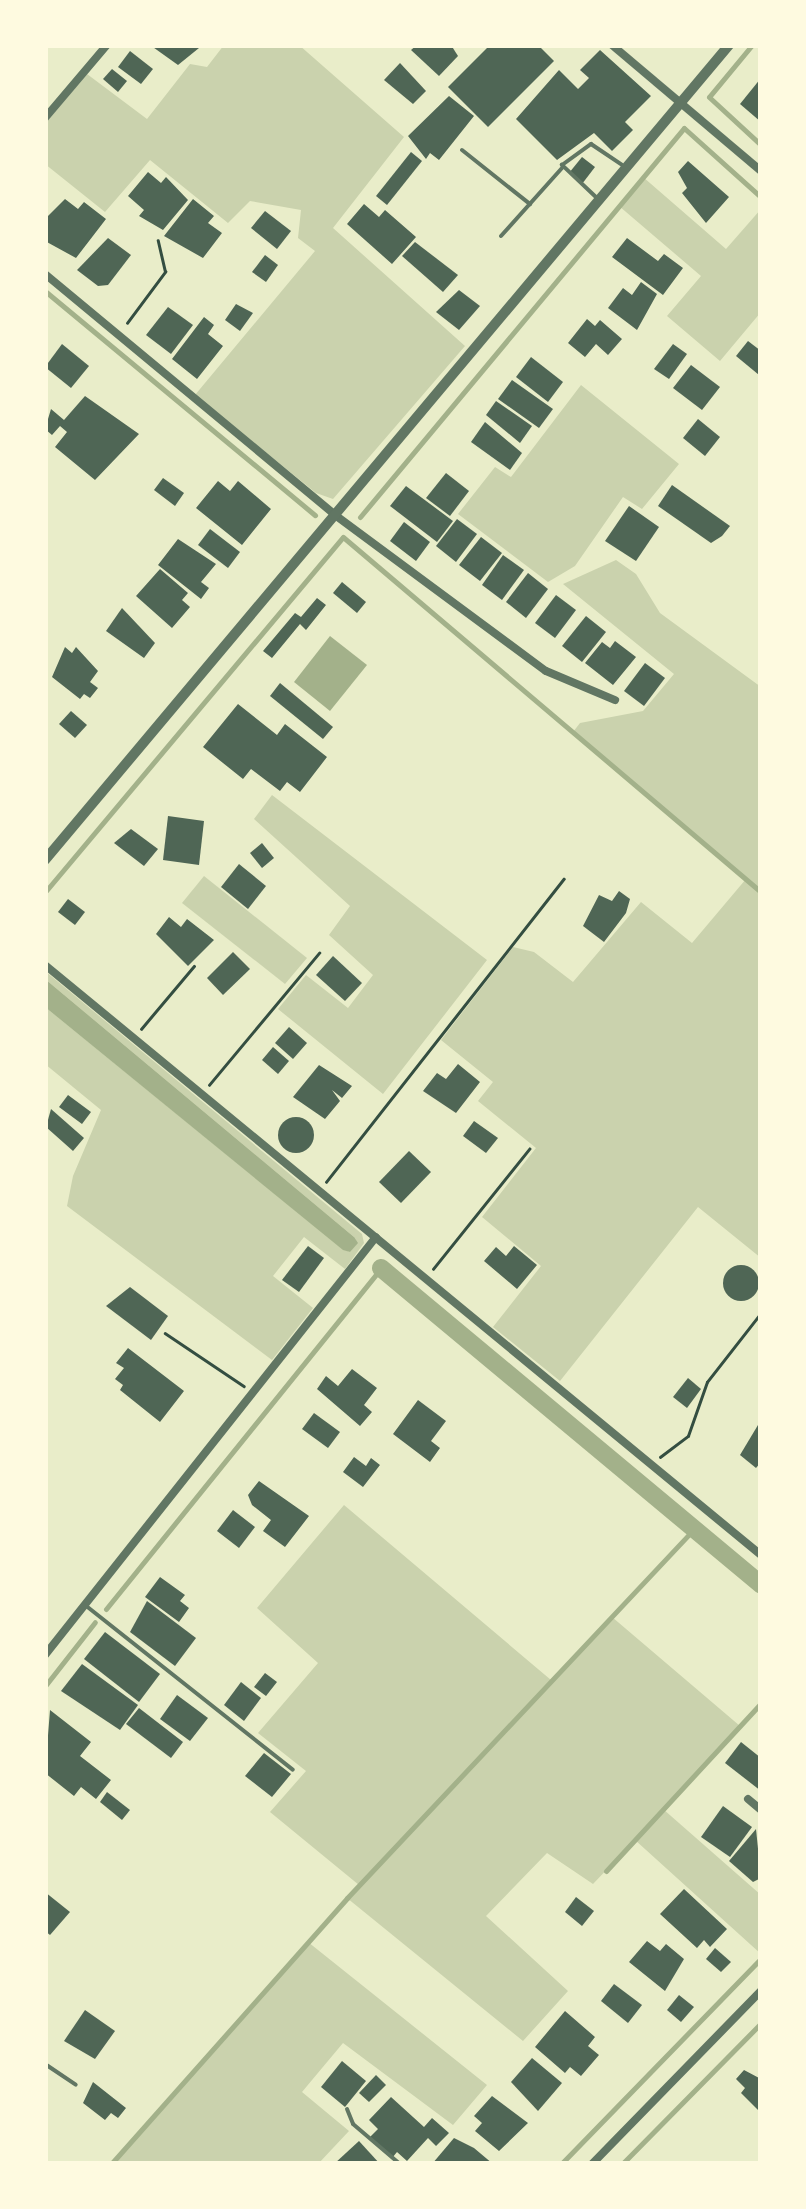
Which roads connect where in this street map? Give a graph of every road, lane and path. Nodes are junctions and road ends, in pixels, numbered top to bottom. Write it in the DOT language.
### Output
graph roads {
  1 [pos="107,45"];
  2 [pos="612,45"];
  3 [pos="730,45"];
  4 [pos="678,106"];
  5 [pos="45,118"];
  6 [pos="462,150"];
  7 [pos="562,168"];
  8 [pos="626,168"];
  9 [pos="761,172"];
  10 [pos="599,200"];
  11 [pos="530,204"];
  12 [pos="501,236"];
  13 [pos="158,240"];
  14 [pos="45,274"];
  15 [pos="118,336"];
  16 [pos="335,515"];
  17 [pos="614,700"];
  18 [pos="45,860"];
  19 [pos="564,879"];
  20 [pos="319,952"];
  21 [pos="45,965"];
  22 [pos="194,966"];
  23 [pos="134,1038"];
  24 [pos="202,1094"];
  25 [pos="529,1149"];
  26 [pos="318,1190"];
  27 [pos="376,1238"];
  28 [pos="426,1278"];
  29 [pos="761,1313"];
  30 [pos="166,1333"];
  31 [pos="254,1393"];
  32 [pos="650,1462"];
  33 [pos="761,1555"];
  34 [pos="85,1605"];
  35 [pos="45,1655"];
  36 [pos="292,1770"];
  37 [pos="748,1799"];
  38 [pos="761,1810"];
  39 [pos="761,1990"];
  40 [pos="45,2064"];
  41 [pos="76,2085"];
  42 [pos="347,2109"];
  43 [pos="400,2164"];
  44 [pos="592,2164"];
  1 -- 5 [label="street"];
  2 -- 4 [label="street"];
  3 -- 4 [label="street"];
  4 -- 8 [label="street"];
  4 -- 9 [label="street"];
  6 -- 11 [label="lane"];
  7 -- 8 [label="lane"];
  7 -- 10 [label="lane"];
  7 -- 11 [label="lane"];
  8 -- 10 [label="street"];
  10 -- 16 [label="street"];
  11 -- 12 [label="lane"];
  13 -- 15 [label="path"];
  14 -- 15 [label="street"];
  15 -- 16 [label="street"];
  16 -- 17 [label="street"];
  16 -- 18 [label="street"];
  19 -- 26 [label="path"];
  20 -- 24 [label="path"];
  21 -- 23 [label="street"];
  22 -- 23 [label="path"];
  23 -- 24 [label="street"];
  24 -- 26 [label="street"];
  25 -- 28 [label="path"];
  26 -- 27 [label="street"];
  27 -- 28 [label="street"];
  27 -- 31 [label="street"];
  28 -- 32 [label="street"];
  29 -- 32 [label="path"];
  30 -- 31 [label="path"];
  31 -- 34 [label="street"];
  32 -- 33 [label="street"];
  34 -- 35 [label="street"];
  34 -- 36 [label="lane"];
  37 -- 38 [label="street"];
  39 -- 44 [label="street"];
  40 -- 41 [label="lane"];
  42 -- 43 [label="lane"];
}
